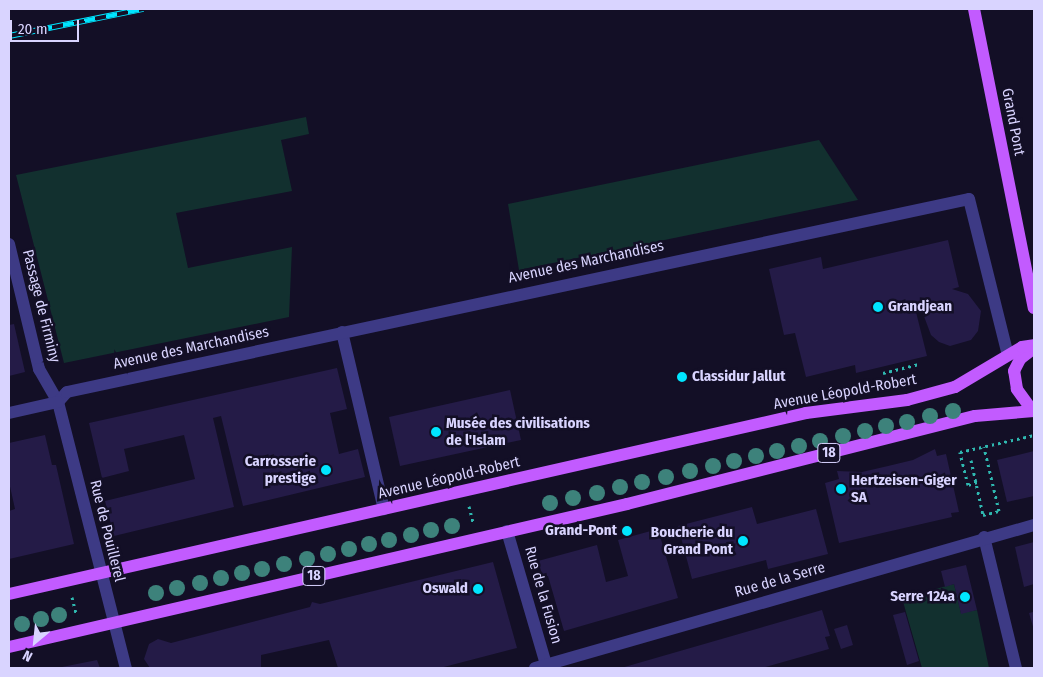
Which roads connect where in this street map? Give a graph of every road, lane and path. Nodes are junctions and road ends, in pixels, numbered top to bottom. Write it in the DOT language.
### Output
graph roads {
  1 [pos="974,9"];
  2 [pos="9,244"];
  3 [pos="1034,308"];
  4 [pos="342,332"];
  5 [pos="1034,346"];
  6 [pos="1008,355"];
  7 [pos="918,364"];
  8 [pos="883,373"];
  9 [pos="58,402"];
  10 [pos="1033,410"];
  11 [pos="9,413"];
  12 [pos="1034,435"];
  13 [pos="984,447"];
  14 [pos="971,460"];
  15 [pos="976,482"];
  16 [pos="469,506"];
  17 [pos="384,509"];
  18 [pos="1034,526"];
  19 [pos="474,528"];
  20 [pos="507,531"];
  21 [pos="984,538"];
  22 [pos="100,573"];
  23 [pos="9,594"];
  24 [pos="72,597"];
  25 [pos="77,619"];
  26 [pos="115,623"];
  27 [pos="9,647"];
  28 [pos="543,667"];
  29 [pos="126,668"];
  30 [pos="1016,668"];
  1 -- 3 [label="main road, Grand Pont"];
  2 -- 9 [label="street, Passage de Firminy"];
  4 -- 6 [label="street, Avenue des Marchandises"];
  4 -- 9 [label="street, Avenue des Marchandises"];
  4 -- 17 [label="street"];
  5 -- 6 [label="main road, Avenue Léopold-Robert"];
  5 -- 10 [label="main road, Avenue Léopold-Robert"];
  6 -- 17 [label="main road, Avenue Léopold-Robert"];
  7 -- 8 [label="path"];
  9 -- 11 [label="street, Avenue des Marchandises"];
  9 -- 22 [label="street, Rue de Pouillerel"];
  10 -- 20 [label="main road, Avenue Léopold-Robert / 18"];
  12 -- 13 [label="path"];
  13 -- 15 [label="path"];
  13 -- 15 [label="path"];
  14 -- 15 [label="path"];
  16 -- 19 [label="path"];
  17 -- 22 [label="main road, Avenue Léopold-Robert"];
  18 -- 21 [label="street, Rue de la Serre"];
  20 -- 26 [label="main road, Avenue Léopold-Robert / 18"];
  20 -- 28 [label="street, Rue de la Fusion"];
  21 -- 28 [label="street, Rue de la Serre"];
  21 -- 30 [label="street"];
  22 -- 23 [label="main road, Avenue Léopold-Robert"];
  22 -- 26 [label="street, Rue de Pouillerel"];
  24 -- 25 [label="path"];
  26 -- 27 [label="main road, Avenue Léopold-Robert / 18"];
  26 -- 29 [label="street, Rue de Pouillerel"];
}
